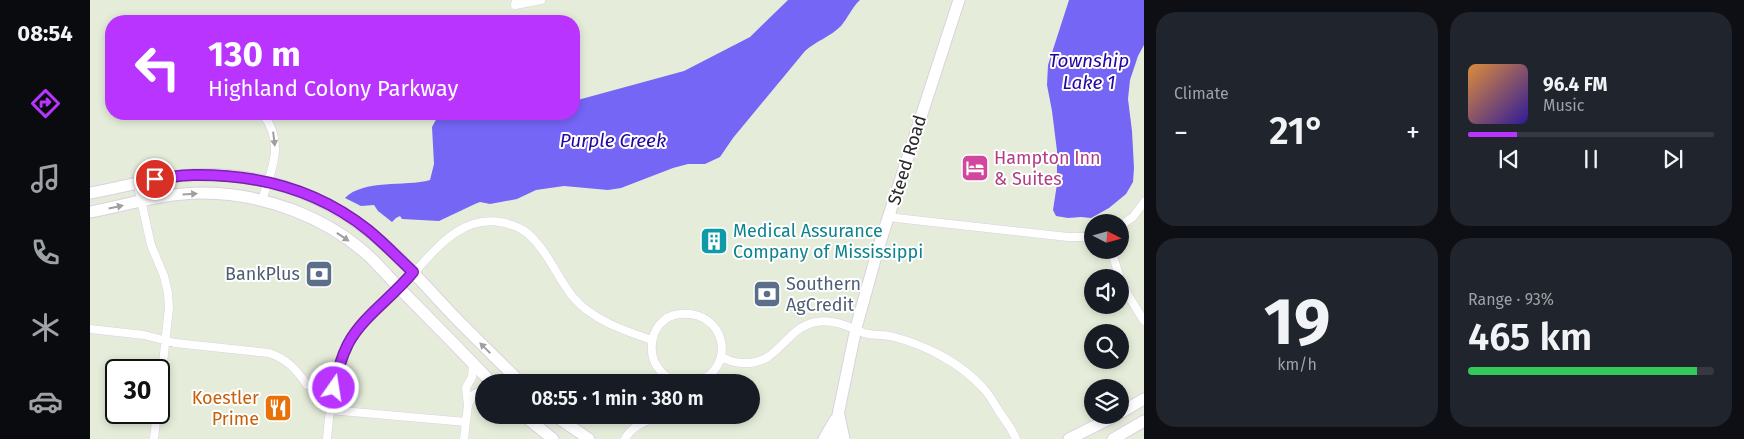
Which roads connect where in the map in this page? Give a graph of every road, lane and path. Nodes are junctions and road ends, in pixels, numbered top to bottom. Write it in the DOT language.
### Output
graph roads {
  1 [pos="516,0"];
  2 [pos="540,0"];
  3 [pos="959,0"];
  4 [pos="267,120"];
  5 [pos="137,182"];
  6 [pos="268,182"];
  7 [pos="90,193"];
  8 [pos="262,200"];
  9 [pos="142,201"];
  10 [pos="1144,202"];
  11 [pos="90,212"];
  12 [pos="890,216"];
  13 [pos="1129,218"];
  14 [pos="1084,237"];
  15 [pos="413,272"];
  16 [pos="400,289"];
  17 [pos="1129,297"];
  18 [pos="1144,321"];
  19 [pos="856,328"];
  20 [pos="90,329"];
  21 [pos="165,340"];
  22 [pos="652,340"];
  23 [pos="721,356"];
  24 [pos="163,359"];
  25 [pos="473,364"];
  26 [pos="483,374"];
  27 [pos="512,374"];
  28 [pos="663,374"];
  29 [pos="710,374"];
  30 [pos="334,388"];
  31 [pos="475,394"];
  32 [pos="1144,399"];
  33 [pos="468,405"];
  34 [pos="1129,408"];
  35 [pos="330,410"];
  36 [pos="838,414"];
  37 [pos="1144,421"];
  38 [pos="466,422"];
  39 [pos="156,424"];
  40 [pos="534,424"];
  41 [pos="567,424"];
  42 [pos="639,424"];
  43 [pos="1099,424"];
  44 [pos="154,439"];
  45 [pos="327,439"];
  46 [pos="464,439"];
  47 [pos="553,439"];
  48 [pos="589,439"];
  49 [pos="625,439"];
  50 [pos="824,439"];
  51 [pos="833,439"];
  52 [pos="844,439"];
  53 [pos="1016,439"];
  54 [pos="1069,439"];
  55 [pos="1113,439"];
  1 -- 2 [label="street"];
  3 -- 12 [label="street, Steed Road"];
  4 -- 6 [label="street, one-way"];
  5 -- 6 [label="street"];
  5 -- 7 [label="street"];
  5 -- 9 [label="street"];
  6 -- 8 [label="street"];
  6 -- 15 [label="street"];
  9 -- 8 [label="street, one-way"];
  8 -- 16 [label="street, one-way"];
  11 -- 9 [label="street, one-way"];
  9 -- 21 [label="street"];
  10 -- 13 [label="street"];
  12 -- 14 [label="street"];
  12 -- 19 [label="street, Steed Road"];
  15 -- 16 [label="street"];
  15 -- 22 [label="street"];
  27 -- 15 [label="street, one-way"];
  16 -- 25 [label="street"];
  16 -- 30 [label="street"];
  17 -- 18 [label="street"];
  19 -- 23 [label="street"];
  19 -- 36 [label="street, Steed Road"];
  19 -- 53 [label="street"];
  20 -- 21 [label="street"];
  21 -- 24 [label="street"];
  21 -- 30 [label="street"];
  22 -- 23 [label="street"];
  22 -- 28 [label="street"];
  23 -- 29 [label="street"];
  25 -- 26 [label="street"];
  25 -- 33 [label="street"];
  30 -- 35 [label="street"];
  31 -- 33 [label="street"];
  32 -- 34 [label="street"];
  33 -- 38 [label="street"];
  35 -- 38 [label="street"];
  35 -- 45 [label="street"];
  36 -- 50 [label="street"];
  36 -- 51 [label="street, Steed Road"];
  36 -- 52 [label="street"];
  37 -- 55 [label="street"];
  38 -- 46 [label="street"];
  39 -- 44 [label="street"];
  40 -- 47 [label="street"];
  41 -- 48 [label="street"];
  42 -- 49 [label="street"];
  43 -- 54 [label="street"];
}
